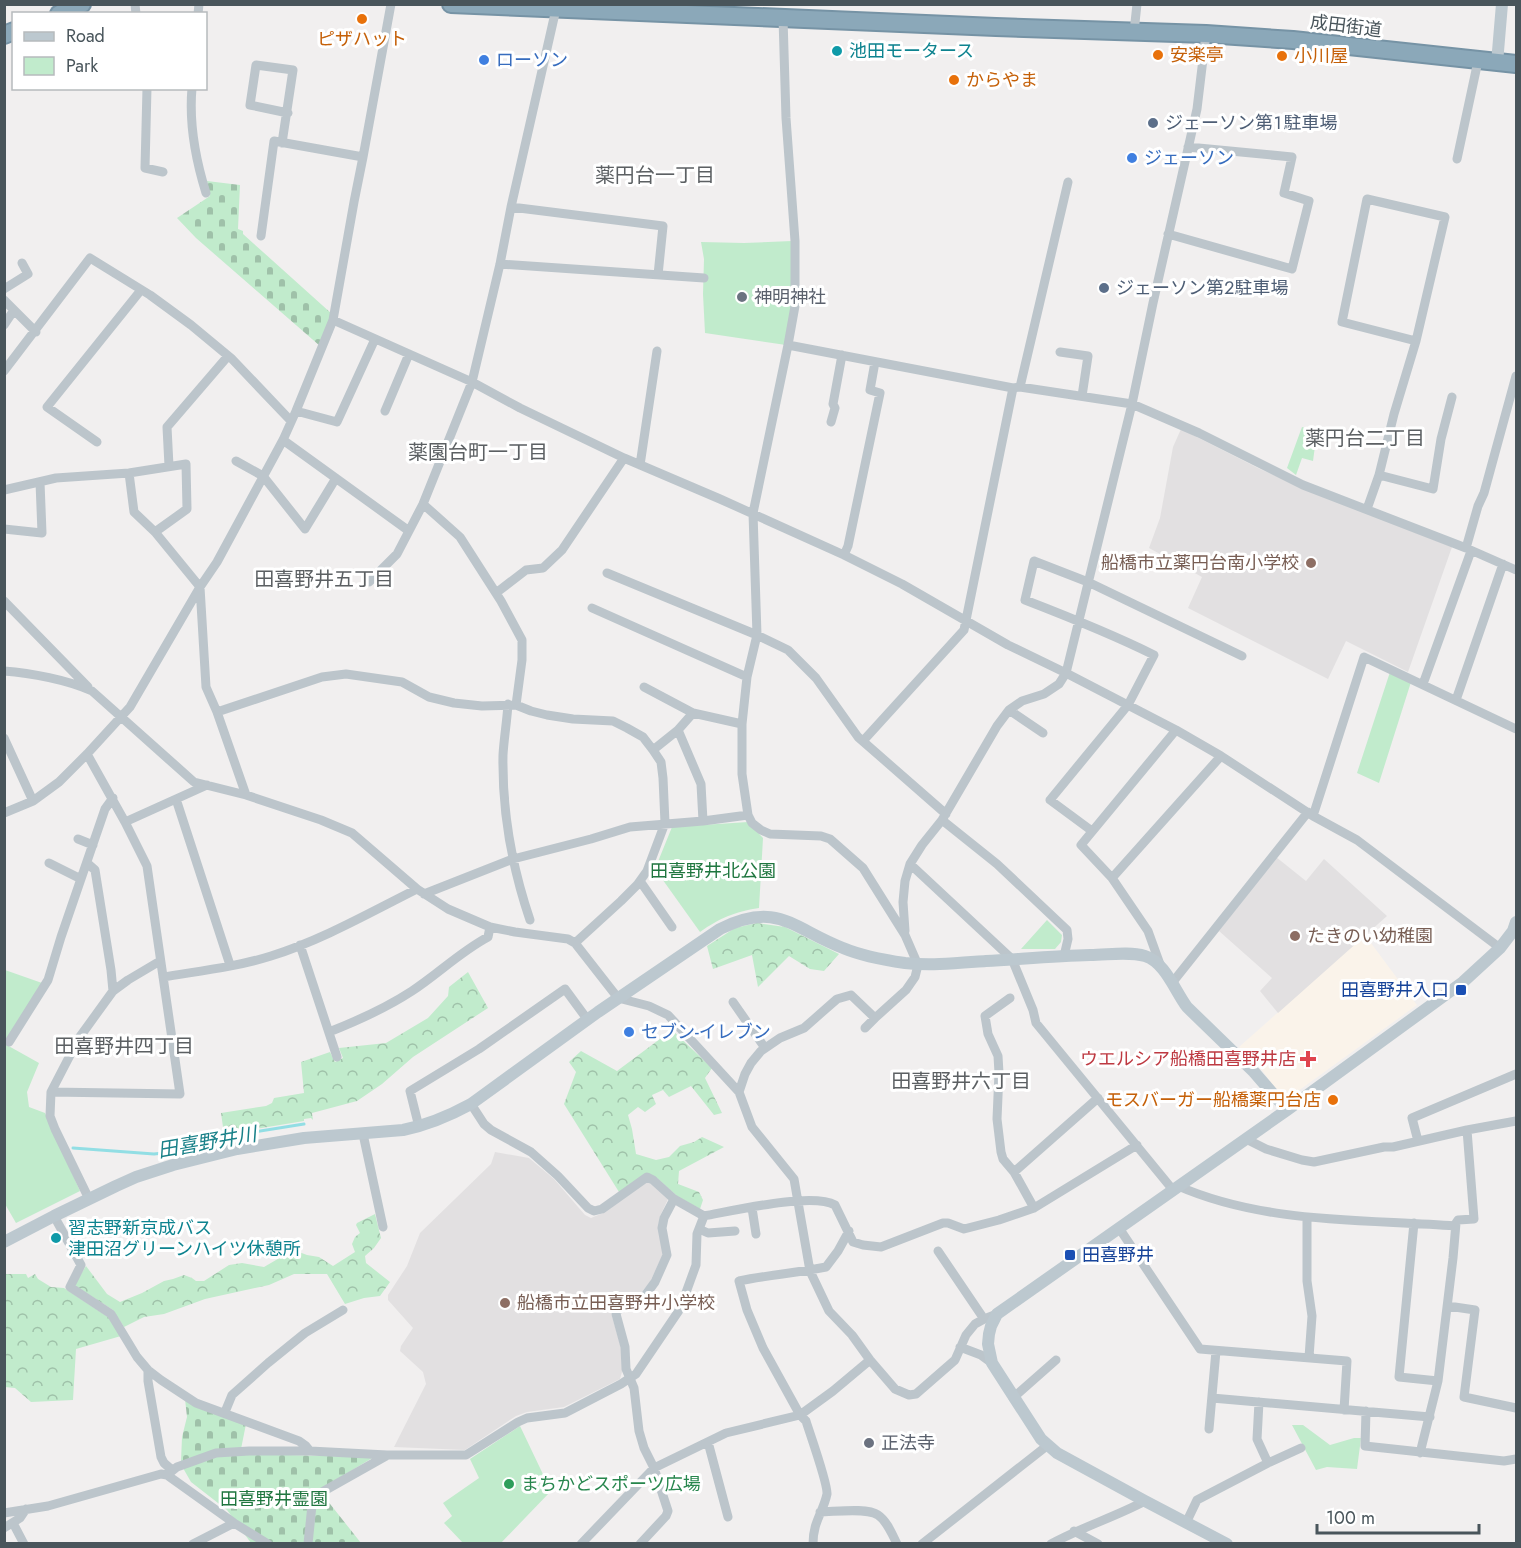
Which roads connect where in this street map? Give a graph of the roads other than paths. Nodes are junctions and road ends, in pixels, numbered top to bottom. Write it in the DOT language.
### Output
graph roads {
  1 [pos="82,4"];
  2 [pos="391,4"];
  3 [pos="451,4"];
  4 [pos="1137,4"];
  5 [pos="1502,4"];
  6 [pos="506,6"];
  7 [pos="556,9"];
  8 [pos="646,9"];
  9 [pos="64,12"];
  10 [pos="779,16"];
  11 [pos="1134,32"];
  12 [pos="1206,34"];
  13 [pos="1478,61"];
  14 [pos="1497,63"];
  15 [pos="1516,64"];
  16 [pos="147,90"];
  17 [pos="192,90"];
  18 [pos="288,113"];
  19 [pos="282,143"];
  20 [pos="1188,147"];
  21 [pos="363,157"];
  22 [pos="1457,159"];
  23 [pos="163,172"];
  24 [pos="1068,182"];
  25 [pos="206,193"];
  26 [pos="511,207"];
  27 [pos="1168,234"];
  28 [pos="261,236"];
  29 [pos="22,263"];
  30 [pos="500,264"];
  31 [pos="658,275"];
  32 [pos="704,278"];
  33 [pos="4,289"];
  34 [pos="141,290"];
  35 [pos="4,300"];
  36 [pos="14,310"];
  37 [pos="333,320"];
  38 [pos="4,325"];
  39 [pos="36,332"];
  40 [pos="375,339"];
  41 [pos="1416,341"];
  42 [pos="788,345"];
  43 [pos="657,351"];
  44 [pos="1060,352"];
  45 [pos="409,354"];
  46 [pos="842,355"];
  47 [pos="228,356"];
  48 [pos="875,362"];
  49 [pos="4,371"];
  50 [pos="1516,376"];
  51 [pos="472,382"];
  52 [pos="1016,387"];
  53 [pos="1082,396"];
  54 [pos="1452,397"];
  55 [pos="1132,404"];
  56 [pos="296,411"];
  57 [pos="385,411"];
  58 [pos="291,421"];
  59 [pos="831,422"];
  60 [pos="283,440"];
  61 [pos="97,442"];
  62 [pos="624,458"];
  63 [pos="236,461"];
  64 [pos="640,465"];
  65 [pos="169,466"];
  66 [pos="129,473"];
  67 [pos="1379,475"];
  68 [pos="264,476"];
  69 [pos="336,478"];
  70 [pos="40,482"];
  71 [pos="4,490"];
  72 [pos="423,504"];
  73 [pos="1367,509"];
  74 [pos="753,513"];
  75 [pos="4,529"];
  76 [pos="409,531"];
  77 [pos="155,532"];
  78 [pos="1468,549"];
  79 [pos="844,555"];
  80 [pos="1503,564"];
  81 [pos="1516,570"];
  82 [pos="608,573"];
  83 [pos="369,582"];
  84 [pos="1088,582"];
  85 [pos="200,587"];
  86 [pos="496,593"];
  87 [pos="4,601"];
  88 [pos="592,608"];
  89 [pos="1078,620"];
  90 [pos="966,621"];
  91 [pos="757,634"];
  92 [pos="1242,656"];
  93 [pos="4,671"];
  94 [pos="1066,673"];
  95 [pos="747,677"];
  96 [pos="1423,684"];
  97 [pos="644,687"];
  98 [pos="92,691"];
  99 [pos="1456,700"];
  100 [pos="512,705"];
  101 [pos="1128,705"];
  102 [pos="1009,710"];
  103 [pos="217,712"];
  104 [pos="693,713"];
  105 [pos="121,716"];
  106 [pos="742,724"];
  107 [pos="1516,729"];
  108 [pos="678,730"];
  109 [pos="1176,730"];
  110 [pos="1043,733"];
  111 [pos="4,738"];
  112 [pos="862,741"];
  113 [pos="653,750"];
  114 [pos="87,754"];
  115 [pos="1221,756"];
  116 [pos="207,785"];
  117 [pos="246,795"];
  118 [pos="113,798"];
  119 [pos="176,799"];
  120 [pos="33,801"];
  121 [pos="4,813"];
  122 [pos="1311,814"];
  123 [pos="748,815"];
  124 [pos="944,817"];
  125 [pos="703,821"];
  126 [pos="125,822"];
  127 [pos="665,823"];
  128 [pos="1092,831"];
  129 [pos="78,839"];
  130 [pos="93,846"];
  131 [pos="513,859"];
  132 [pos="49,863"];
  133 [pos="87,863"];
  134 [pos="910,864"];
  135 [pos="1112,878"];
  136 [pos="81,879"];
  137 [pos="640,881"];
  138 [pos="421,891"];
  139 [pos="530,920"];
  140 [pos="490,927"];
  141 [pos="672,927"];
  142 [pos="1515,929"];
  143 [pos="905,935"];
  144 [pos="575,943"];
  145 [pos="300,945"];
  146 [pos="1500,948"];
  147 [pos="1064,956"];
  148 [pos="1012,959"];
  149 [pos="160,961"];
  150 [pos="918,964"];
  151 [pos="230,965"];
  152 [pos="1161,966"];
  153 [pos="163,976"];
  154 [pos="1172,983"];
  155 [pos="112,991"];
  156 [pos="618,998"];
  157 [pos="1010,998"];
  158 [pos="733,1002"];
  159 [pos="875,1018"];
  160 [pos="587,1019"];
  161 [pos="865,1028"];
  162 [pos="329,1032"];
  163 [pos="9,1042"];
  164 [pos="765,1048"];
  165 [pos="337,1057"];
  166 [pos="1516,1074"];
  167 [pos="51,1092"];
  168 [pos="739,1092"];
  169 [pos="1098,1098"];
  170 [pos="471,1104"];
  171 [pos="1287,1110"];
  172 [pos="1516,1121"];
  173 [pos="419,1127"];
  174 [pos="1467,1130"];
  175 [pos="363,1134"];
  176 [pos="1246,1139"];
  177 [pos="1418,1141"];
  178 [pos="1137,1145"];
  179 [pos="1014,1172"];
  180 [pos="1176,1188"];
  181 [pos="89,1199"];
  182 [pos="674,1199"];
  183 [pos="798,1200"];
  184 [pos="752,1208"];
  185 [pos="1034,1208"];
  186 [pos="54,1216"];
  187 [pos="704,1216"];
  188 [pos="1307,1218"];
  189 [pos="1414,1223"];
  190 [pos="1455,1226"];
  191 [pos="383,1227"];
  192 [pos="1119,1228"];
  193 [pos="699,1229"];
  194 [pos="735,1231"];
  195 [pos="849,1231"];
  196 [pos="756,1234"];
  197 [pos="4,1242"];
  198 [pos="938,1251"];
  199 [pos="810,1271"];
  200 [pos="1448,1306"];
  201 [pos="343,1310"];
  202 [pos="997,1314"];
  203 [pos="984,1319"];
  204 [pos="960,1347"];
  205 [pos="1216,1351"];
  206 [pos="1309,1357"];
  207 [pos="870,1360"];
  208 [pos="1056,1360"];
  209 [pos="992,1363"];
  210 [pos="148,1370"];
  211 [pos="629,1378"];
  212 [pos="1438,1381"];
  213 [pos="1013,1398"];
  214 [pos="1212,1398"];
  215 [pos="1259,1402"];
  216 [pos="1516,1408"];
  217 [pos="1344,1410"];
  218 [pos="1366,1411"];
  219 [pos="225,1412"];
  220 [pos="800,1415"];
  221 [pos="1430,1417"];
  222 [pos="1209,1430"];
  223 [pos="708,1442"];
  224 [pos="1048,1445"];
  225 [pos="1301,1448"];
  226 [pos="310,1451"];
  227 [pos="1420,1453"];
  228 [pos="387,1455"];
  229 [pos="1516,1459"];
  230 [pos="1268,1463"];
  231 [pos="654,1468"];
  232 [pos="169,1473"];
  233 [pos="1145,1501"];
  234 [pos="26,1509"];
  235 [pos="820,1512"];
  236 [pos="4,1513"];
  237 [pos="728,1517"];
  238 [pos="1186,1522"];
  239 [pos="234,1523"];
  240 [pos="9,1526"];
  241 [pos="1074,1531"];
  242 [pos="24,1544"];
  243 [pos="193,1544"];
  244 [pos="268,1544"];
  245 [pos="308,1544"];
  246 [pos="581,1544"];
  247 [pos="640,1544"];
  248 [pos="813,1544"];
  249 [pos="897,1544"];
  250 [pos="922,1544"];
  251 [pos="1051,1544"];
  252 [pos="1098,1544"];
  253 [pos="1227,1544"];
  1 -- 9 [label="highway"];
  2 -- 21 [label="street"];
  3 -- 6 [label="highway, 成田街道"];
  4 -- 11 [label="street"];
  5 -- 14 [label="street"];
  6 -- 7 [label="highway, 成田街道"];
  7 -- 8 [label="highway, 成田街道"];
  7 -- 26 [label="street"];
  8 -- 10 [label="highway, 成田街道"];
  10 -- 11 [label="highway, 成田街道"];
  10 -- 42 [label="street"];
  11 -- 12 [label="highway, 成田街道"];
  12 -- 13 [label="highway, 成田街道"];
  12 -- 20 [label="street"];
  13 -- 14 [label="highway, 成田街道"];
  13 -- 22 [label="street"];
  14 -- 15 [label="highway, 成田街道"];
  16 -- 23 [label="street"];
  17 -- 25 [label="street"];
  18 -- 18 [label="street"];
  18 -- 19 [label="street"];
  19 -- 21 [label="street"];
  19 -- 28 [label="street"];
  20 -- 27 [label="street"];
  20 -- 27 [label="street"];
  21 -- 37 [label="street"];
  24 -- 52 [label="street"];
  26 -- 30 [label="street"];
  26 -- 31 [label="street"];
  27 -- 55 [label="street"];
  29 -- 33 [label="street"];
  30 -- 31 [label="street"];
  30 -- 51 [label="street"];
  31 -- 32 [label="street"];
  34 -- 39 [label="street"];
  34 -- 47 [label="street"];
  34 -- 61 [label="street"];
  35 -- 36 [label="street"];
  36 -- 38 [label="street"];
  36 -- 39 [label="street"];
  37 -- 40 [label="street"];
  37 -- 56 [label="street"];
  39 -- 49 [label="street"];
  40 -- 45 [label="street"];
  40 -- 56 [label="street"];
  41 -- 41 [label="street"];
  41 -- 67 [label="street"];
  42 -- 46 [label="street"];
  42 -- 74 [label="street"];
  43 -- 64 [label="street"];
  44 -- 53 [label="street"];
  45 -- 51 [label="street"];
  45 -- 57 [label="street"];
  46 -- 48 [label="street"];
  46 -- 59 [label="street"];
  47 -- 58 [label="street"];
  47 -- 65 [label="street"];
  48 -- 52 [label="street"];
  48 -- 79 [label="street"];
  50 -- 78 [label="street"];
  51 -- 62 [label="street"];
  51 -- 72 [label="street"];
  52 -- 53 [label="street"];
  52 -- 90 [label="street"];
  53 -- 55 [label="street"];
  54 -- 67 [label="street"];
  55 -- 73 [label="street"];
  55 -- 84 [label="street"];
  56 -- 58 [label="street"];
  58 -- 60 [label="street"];
  60 -- 68 [label="street"];
  60 -- 69 [label="street"];
  62 -- 64 [label="street"];
  62 -- 86 [label="street"];
  63 -- 68 [label="street"];
  64 -- 74 [label="street"];
  65 -- 66 [label="street"];
  65 -- 77 [label="street"];
  66 -- 70 [label="street"];
  66 -- 77 [label="street"];
  67 -- 73 [label="street"];
  68 -- 69 [label="street"];
  68 -- 85 [label="street"];
  69 -- 76 [label="street"];
  70 -- 71 [label="street"];
  70 -- 75 [label="street"];
  72 -- 76 [label="street"];
  72 -- 86 [label="street"];
  73 -- 78 [label="street"];
  74 -- 79 [label="street"];
  74 -- 91 [label="street"];
  76 -- 83 [label="street"];
  77 -- 85 [label="street"];
  78 -- 80 [label="street"];
  78 -- 96 [label="street"];
  79 -- 90 [label="street"];
  80 -- 81 [label="street"];
  80 -- 99 [label="street"];
  82 -- 91 [label="street"];
  84 -- 89 [label="street"];
  84 -- 89 [label="street"];
  84 -- 92 [label="street"];
  85 -- 103 [label="street"];
  85 -- 105 [label="street"];
  86 -- 100 [label="street"];
  87 -- 98 [label="street"];
  88 -- 95 [label="street"];
  89 -- 94 [label="street"];
  89 -- 101 [label="street"];
  90 -- 94 [label="street"];
  90 -- 112 [label="street"];
  91 -- 95 [label="street"];
  91 -- 112 [label="street"];
  93 -- 98 [label="street"];
  94 -- 101 [label="street"];
  94 -- 102 [label="street"];
  95 -- 106 [label="street"];
  96 -- 99 [label="street"];
  96 -- 122 [label="street"];
  97 -- 104 [label="street"];
  98 -- 105 [label="street"];
  99 -- 107 [label="street"];
  100 -- 103 [label="street"];
  100 -- 113 [label="street"];
  100 -- 131 [label="street"];
  101 -- 109 [label="street"];
  101 -- 128 [label="street"];
  102 -- 110 [label="street"];
  102 -- 124 [label="street"];
  103 -- 117 [label="street"];
  104 -- 106 [label="street"];
  104 -- 108 [label="street"];
  105 -- 114 [label="street"];
  105 -- 116 [label="street"];
  106 -- 123 [label="street"];
  108 -- 113 [label="street"];
  108 -- 125 [label="street"];
  109 -- 115 [label="street"];
  109 -- 128 [label="street"];
  111 -- 120 [label="street"];
  112 -- 124 [label="street"];
  113 -- 127 [label="street"];
  114 -- 118 [label="street"];
  114 -- 120 [label="street"];
  115 -- 122 [label="street"];
  115 -- 135 [label="street"];
  116 -- 117 [label="street"];
  116 -- 119 [label="street"];
  117 -- 138 [label="street"];
  118 -- 126 [label="street"];
  118 -- 130 [label="street"];
  119 -- 126 [label="street"];
  119 -- 151 [label="street"];
  120 -- 121 [label="street"];
  122 -- 146 [label="street"];
  122 -- 154 [label="street"];
  123 -- 125 [label="street"];
  123 -- 143 [label="street"];
  124 -- 134 [label="street"];
  124 -- 147 [label="street"];
  125 -- 127 [label="street"];
  126 -- 149 [label="street"];
  127 -- 131 [label="street"];
  127 -- 137 [label="street"];
  128 -- 135 [label="street"];
  129 -- 130 [label="street"];
  130 -- 133 [label="street"];
  131 -- 138 [label="street"];
  131 -- 139 [label="street"];
  132 -- 136 [label="street"];
  133 -- 136 [label="street"];
  133 -- 155 [label="street"];
  134 -- 143 [label="street"];
  134 -- 148 [label="street"];
  135 -- 152 [label="street"];
  136 -- 163 [label="street"];
  137 -- 141 [label="street"];
  137 -- 144 [label="street"];
  138 -- 140 [label="street"];
  138 -- 145 [label="street"];
  140 -- 144 [label="street"];
  140 -- 162 [label="street"];
  142 -- 146 [label="street"];
  143 -- 150 [label="street"];
  144 -- 156 [label="street"];
  145 -- 151 [label="street"];
  145 -- 162 [label="street"];
  146 -- 171 [label="street"];
  147 -- 148 [label="street"];
  147 -- 152 [label="street"];
  148 -- 150 [label="street"];
  148 -- 169 [label="street"];
  149 -- 153 [label="street"];
  149 -- 155 [label="street"];
  150 -- 156 [label="street"];
  150 -- 159 [label="street"];
  151 -- 153 [label="street"];
  152 -- 154 [label="street"];
  153 -- 167 [label="street"];
  154 -- 171 [label="street"];
  155 -- 167 [label="street"];
  156 -- 160 [label="street"];
  156 -- 168 [label="street"];
  157 -- 179 [label="street"];
  158 -- 164 [label="street"];
  159 -- 161 [label="street"];
  159 -- 164 [label="street"];
  160 -- 170 [label="street"];
  160 -- 173 [label="street"];
  162 -- 165 [label="street"];
  164 -- 168 [label="street"];
  166 -- 177 [label="street"];
  167 -- 181 [label="street"];
  168 -- 183 [label="street"];
  169 -- 178 [label="street"];
  169 -- 179 [label="street"];
  170 -- 173 [label="street"];
  170 -- 182 [label="street"];
  171 -- 176 [label="street"];
  172 -- 174 [label="street"];
  173 -- 175 [label="street"];
  174 -- 177 [label="street"];
  174 -- 190 [label="street"];
  175 -- 181 [label="street"];
  175 -- 191 [label="street"];
  176 -- 177 [label="street"];
  176 -- 180 [label="street"];
  178 -- 180 [label="street"];
  178 -- 185 [label="street"];
  179 -- 185 [label="street"];
  180 -- 188 [label="street"];
  180 -- 192 [label="street"];
  181 -- 186 [label="street"];
  182 -- 187 [label="street"];
  182 -- 211 [label="street"];
  183 -- 184 [label="street"];
  183 -- 195 [label="street"];
  183 -- 199 [label="street"];
  184 -- 187 [label="street"];
  184 -- 196 [label="street"];
  185 -- 195 [label="street"];
  186 -- 197 [label="street"];
  186 -- 210 [label="street"];
  187 -- 193 [label="street"];
  188 -- 189 [label="street"];
  188 -- 206 [label="street"];
  189 -- 190 [label="street"];
  189 -- 212 [label="street"];
  190 -- 200 [label="street"];
  192 -- 202 [label="street"];
  192 -- 205 [label="street"];
  193 -- 194 [label="street"];
  193 -- 211 [label="street"];
  195 -- 199 [label="street"];
  198 -- 203 [label="street"];
  199 -- 207 [label="street"];
  199 -- 220 [label="street"];
  200 -- 212 [label="street"];
  200 -- 216 [label="street"];
  201 -- 219 [label="street"];
  202 -- 203 [label="street"];
  202 -- 209 [label="street"];
  203 -- 204 [label="street"];
  204 -- 207 [label="street"];
  204 -- 209 [label="street"];
  205 -- 206 [label="street"];
  205 -- 214 [label="street"];
  206 -- 217 [label="street"];
  207 -- 220 [label="street"];
  208 -- 213 [label="street"];
  209 -- 213 [label="street"];
  210 -- 219 [label="street"];
  210 -- 232 [label="street"];
  211 -- 228 [label="street"];
  211 -- 231 [label="street"];
  212 -- 221 [label="street"];
  213 -- 224 [label="street"];
  214 -- 215 [label="street"];
  214 -- 222 [label="street"];
  215 -- 217 [label="street"];
  215 -- 230 [label="street"];
  217 -- 218 [label="street"];
  218 -- 221 [label="street"];
  218 -- 227 [label="street"];
  219 -- 226 [label="street"];
  220 -- 223 [label="street"];
  220 -- 235 [label="street"];
  221 -- 227 [label="street"];
  223 -- 231 [label="street"];
  223 -- 237 [label="street"];
  224 -- 233 [label="street"];
  224 -- 250 [label="street"];
  225 -- 230 [label="street"];
  226 -- 228 [label="street"];
  226 -- 232 [label="street"];
  227 -- 229 [label="street"];
  228 -- 245 [label="street"];
  230 -- 238 [label="street"];
  231 -- 246 [label="street"];
  231 -- 247 [label="street"];
  232 -- 234 [label="street"];
  232 -- 239 [label="street"];
  233 -- 238 [label="street"];
  233 -- 241 [label="street"];
  234 -- 236 [label="street"];
  234 -- 240 [label="street"];
  235 -- 248 [label="street"];
  235 -- 249 [label="street"];
  238 -- 253 [label="street"];
  239 -- 243 [label="street"];
  239 -- 244 [label="street"];
  240 -- 242 [label="street"];
  241 -- 251 [label="street"];
  241 -- 252 [label="street"];
}
